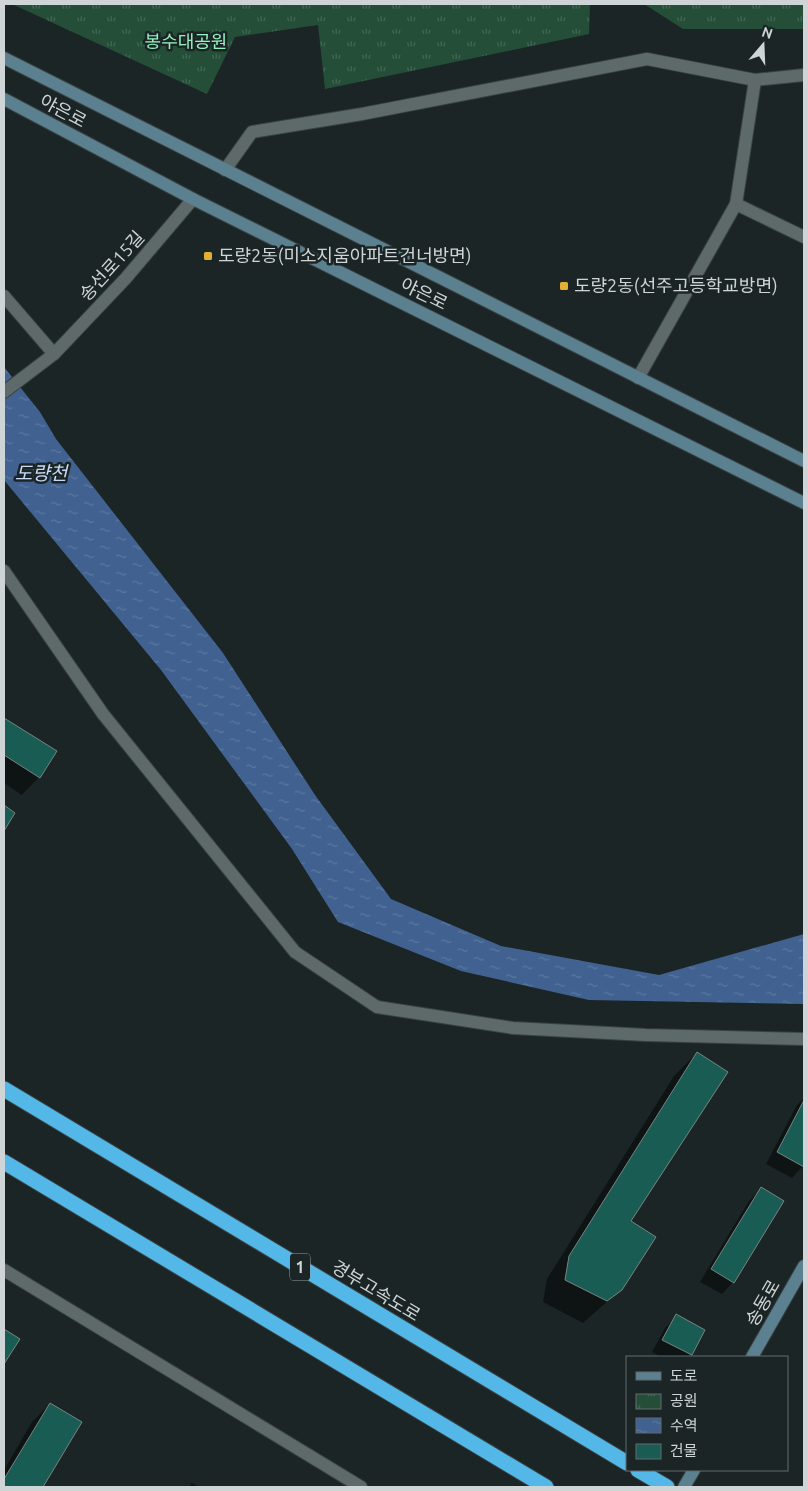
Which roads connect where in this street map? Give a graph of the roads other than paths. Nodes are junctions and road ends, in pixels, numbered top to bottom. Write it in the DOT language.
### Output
graph roads {
  1 [pos="4,58"];
  2 [pos="804,75"];
  3 [pos="755,80"];
  4 [pos="4,100"];
  5 [pos="224,170"];
  6 [pos="193,199"];
  7 [pos="736,204"];
  8 [pos="804,237"];
  9 [pos="4,296"];
  10 [pos="54,354"];
  11 [pos="638,378"];
  12 [pos="4,392"];
  13 [pos="804,461"];
  14 [pos="804,503"];
  15 [pos="4,571"];
  16 [pos="804,1038"];
  17 [pos="4,1089"];
  18 [pos="4,1162"];
  19 [pos="804,1266"];
  20 [pos="4,1270"];
  21 [pos="753,1356"];
  22 [pos="626,1462"];
  23 [pos="640,1471"];
  24 [pos="693,1471"];
  25 [pos="361,1487"];
  26 [pos="546,1487"];
  27 [pos="667,1487"];
  28 [pos="684,1487"];
  1 -- 5 [label="street, 야은로"];
  2 -- 3 [label="street"];
  3 -- 5 [label="street"];
  3 -- 7 [label="street"];
  4 -- 6 [label="street, 야은로"];
  5 -- 11 [label="street, 야은로"];
  6 -- 10 [label="street, 송선로15길"];
  6 -- 14 [label="street, 야은로"];
  7 -- 8 [label="street"];
  7 -- 11 [label="street"];
  9 -- 10 [label="street"];
  10 -- 12 [label="street, 송선로15길"];
  11 -- 13 [label="street, 야은로"];
  15 -- 16 [label="street"];
  17 -- 22 [label="highway, 경부고속도로 / 1"];
  18 -- 26 [label="highway"];
  19 -- 21 [label="street, 송동로"];
  20 -- 25 [label="street"];
  23 -- 27 [label="highway"];
  24 -- 28 [label="street"];
}
